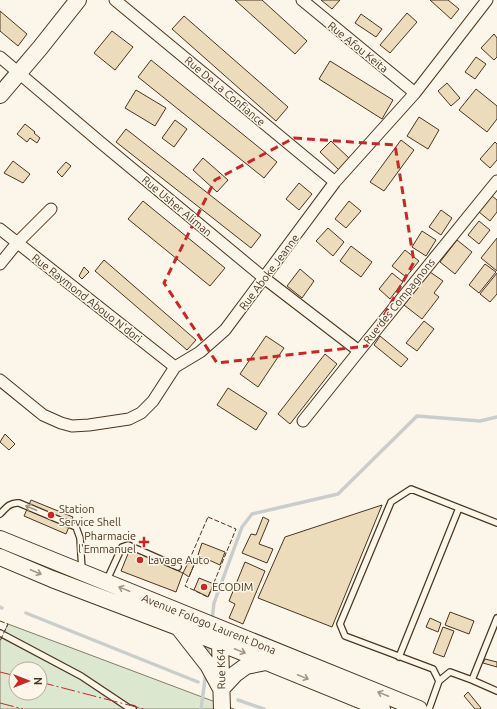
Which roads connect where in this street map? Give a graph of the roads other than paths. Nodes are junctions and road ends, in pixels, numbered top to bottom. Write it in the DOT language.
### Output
graph roads {
  1 [pos="78,0"];
  2 [pos="115,0"];
  3 [pos="302,0"];
  4 [pos="487,0"];
  5 [pos="0,57"];
  6 [pos="18,72"];
  7 [pos="415,93"];
  8 [pos="0,95"];
  9 [pos="497,181"];
  10 [pos="335,182"];
  11 [pos="51,209"];
  12 [pos="0,229"];
  13 [pos="17,243"];
  14 [pos="0,264"];
  15 [pos="264,278"];
  16 [pos="359,350"];
  17 [pos="175,367"];
  18 [pos="0,380"];
  19 [pos="303,421"];
  20 [pos="459,508"];
  21 [pos="0,514"];
  22 [pos="497,523"];
  23 [pos="0,539"];
  24 [pos="0,557"];
  25 [pos="178,567"];
  26 [pos="82,572"];
  27 [pos="106,582"];
  28 [pos="497,618"];
  29 [pos="178,627"];
  30 [pos="0,633"];
  31 [pos="222,637"];
  32 [pos="399,657"];
  33 [pos="266,662"];
  34 [pos="472,680"];
  35 [pos="439,681"];
  36 [pos="221,689"];
  37 [pos="497,691"];
  38 [pos="133,709"];
  39 [pos="222,709"];
  40 [pos="382,709"];
  41 [pos="419,709"];
  42 [pos="429,709"];
  1 -- 6 [label="main road"];
  2 -- 10 [label="street, Rue De La Confiance"];
  3 -- 7 [label="street, Rue Afou Keita"];
  4 -- 7 [label="street, Rue Aboke Jeanne"];
  5 -- 6 [label="street, Rue Usher Aliman"];
  6 -- 8 [label="main road"];
  6 -- 15 [label="street, Rue Usher Aliman"];
  7 -- 10 [label="street, Rue Aboke Jeanne"];
  9 -- 16 [label="street, Rue des Compagnons"];
  10 -- 15 [label="street, Rue Aboke Jeanne"];
  11 -- 13 [label="street"];
  12 -- 13 [label="street, Rue Raymond Abouo N'dori"];
  13 -- 14 [label="street"];
  13 -- 17 [label="street, Rue Raymond Abouo N'dori"];
  15 -- 16 [label="street, Rue Usher Aliman"];
  15 -- 17 [label="street, Rue Aboke Jeanne"];
  16 -- 19 [label="street, Rue des Compagnons"];
  17 -- 18 [label="street, Rue Aboke Jeanne"];
  20 -- 22 [label="lane"];
  20 -- 32 [label="lane"];
  20 -- 32 [label="lane"];
  26 -- 21 [label="lane, one-way"];
  23 -- 26 [label="main road, Avenue Fologo Laurent Dona"];
  24 -- 29 [label="main road, Avenue Fologo Laurent Dona, one-way"];
  25 -- 27 [label="lane"];
  26 -- 27 [label="main road, Avenue Fologo Laurent Dona"];
  31 -- 27 [label="main road, Avenue Fologo Laurent Dona, one-way"];
  28 -- 34 [label="lane"];
  29 -- 31 [label="main road, Avenue Fologo Laurent Dona"];
  29 -- 36 [label="main road"];
  30 -- 38 [label="lane"];
  31 -- 33 [label="main road, Avenue Fologo Laurent Dona, one-way"];
  31 -- 36 [label="main road, Rue K64"];
  41 -- 31 [label="main road, Avenue Fologo Laurent Dona, one-way"];
  32 -- 35 [label="lane"];
  33 -- 36 [label="main road"];
  33 -- 40 [label="main road, Avenue Fologo Laurent Dona, one-way"];
  34 -- 35 [label="lane"];
  34 -- 37 [label="lane"];
  35 -- 42 [label="lane"];
  36 -- 39 [label="main road, Rue K64"];
}
